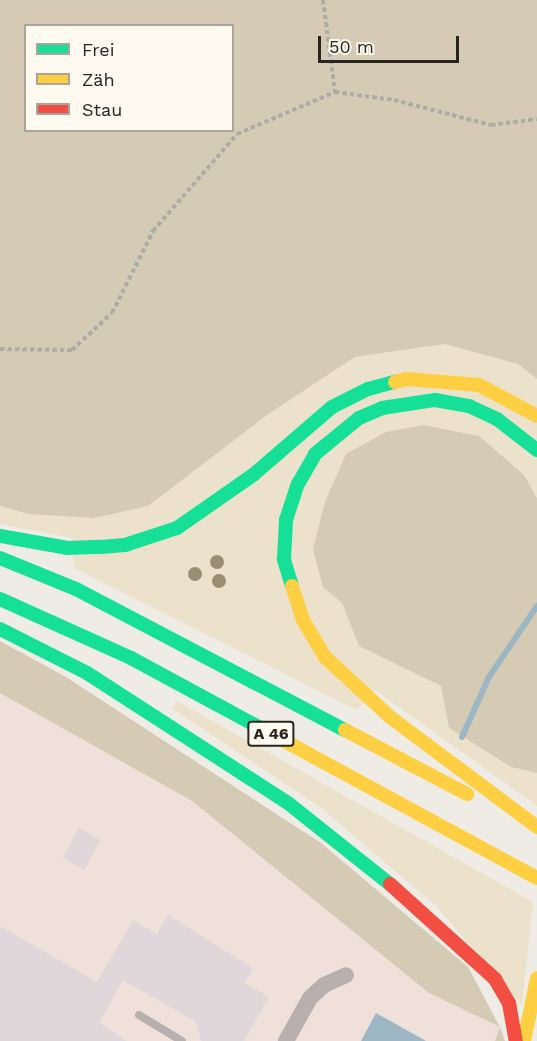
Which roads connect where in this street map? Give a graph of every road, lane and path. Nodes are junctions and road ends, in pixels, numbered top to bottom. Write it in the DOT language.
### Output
graph roads {
  1 [pos="323,0"];
  2 [pos="335,92"];
  3 [pos="537,119"];
  4 [pos="0,350"];
  5 [pos="537,416"];
  6 [pos="537,450"];
  7 [pos="0,536"];
  8 [pos="0,558"];
  9 [pos="0,599"];
  10 [pos="0,629"];
  11 [pos="537,829"];
  12 [pos="537,878"];
  13 [pos="346,975"];
  14 [pos="537,978"];
  15 [pos="139,1015"];
  16 [pos="182,1041"];
  17 [pos="286,1041"];
  18 [pos="516,1041"];
  19 [pos="524,1041"];
  1 -- 2 [label="path"];
  2 -- 3 [label="path"];
  2 -- 4 [label="path"];
  5 -- 7 [label="highway"];
  6 -- 11 [label="highway"];
  8 -- 11 [label="highway, A 46"];
  9 -- 12 [label="highway, A 46"];
  10 -- 18 [label="highway"];
  13 -- 17 [label="street"];
  14 -- 19 [label="highway"];
  15 -- 16 [label="lane"];
}
